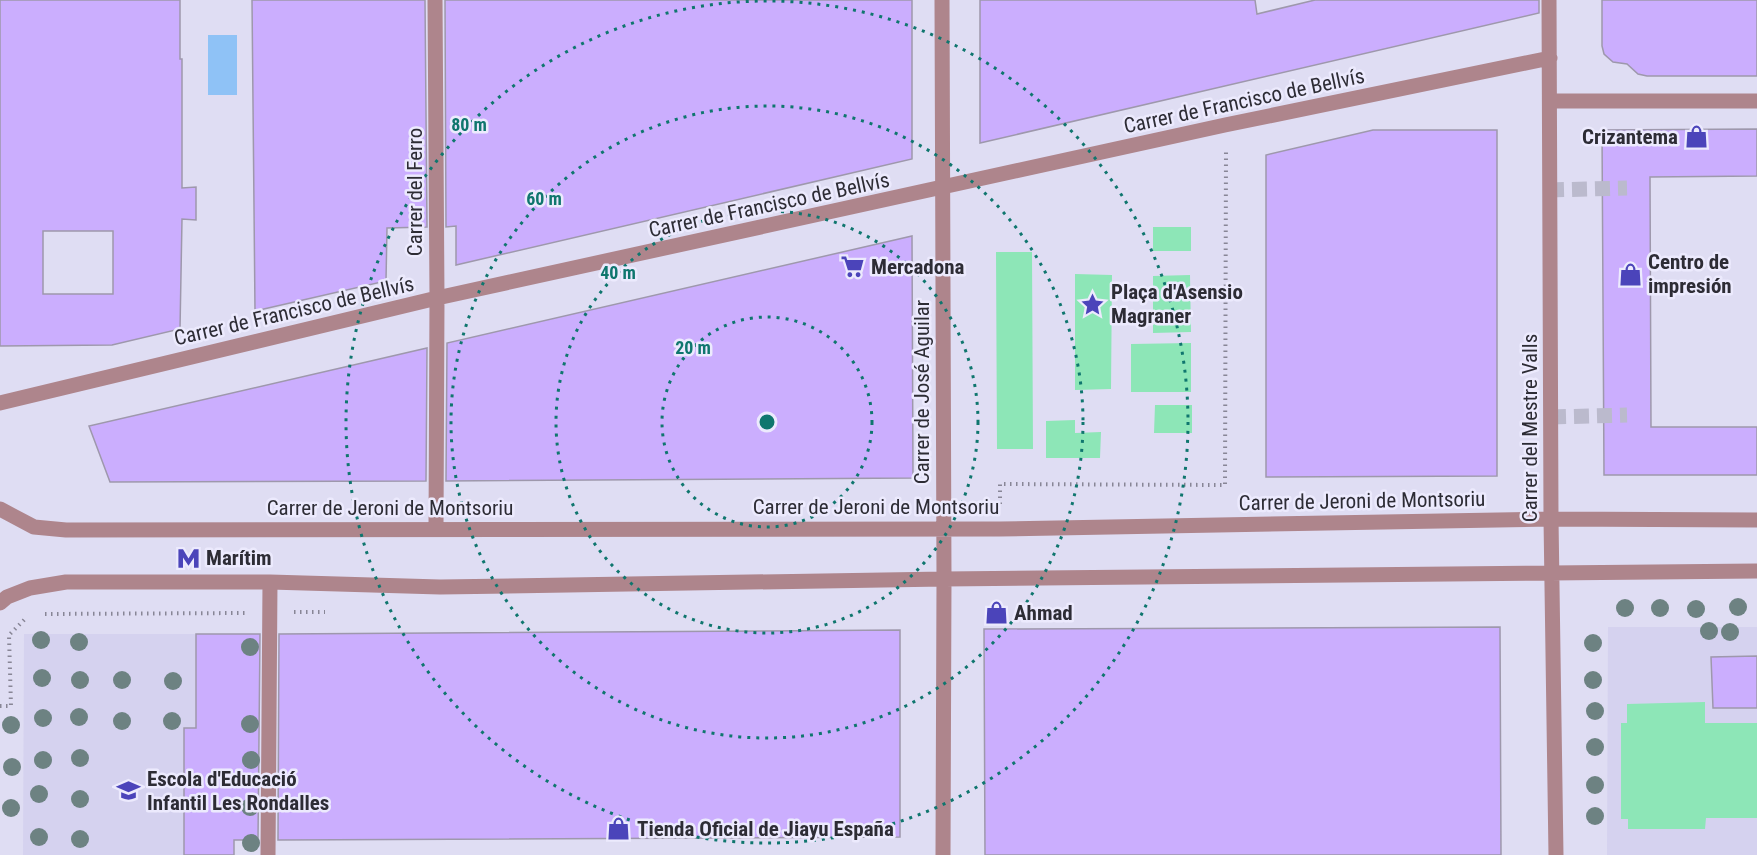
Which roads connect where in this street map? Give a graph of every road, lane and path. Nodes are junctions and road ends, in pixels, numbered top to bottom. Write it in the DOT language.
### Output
graph roads {
  1 [pos="435,0"];
  2 [pos="942,0"];
  3 [pos="1549,0"];
  4 [pos="1550,58"];
  5 [pos="1550,101"];
  6 [pos="1757,101"];
  7 [pos="1226,150"];
  8 [pos="943,188"];
  9 [pos="437,298"];
  10 [pos="0,403"];
  11 [pos="0,509"];
  12 [pos="999,514"];
  13 [pos="1551,519"];
  14 [pos="1757,520"];
  15 [pos="436,528"];
  16 [pos="943,528"];
  17 [pos="1757,572"];
  18 [pos="1552,573"];
  19 [pos="944,579"];
  20 [pos="270,582"];
  21 [pos="0,603"];
  22 [pos="268,855"];
  23 [pos="943,855"];
  24 [pos="1556,855"];
  1 -- 9 [label="street, Carrer del Ferro"];
  2 -- 8 [label="street, Carrer de José Aguilar"];
  3 -- 4 [label="street, Carrer del Mestre Valls"];
  4 -- 5 [label="street, Carrer del Mestre Valls"];
  4 -- 8 [label="street, Carrer de Francisco de Bellvís"];
  5 -- 6 [label="street"];
  5 -- 13 [label="street, Carrer del Mestre Valls"];
  7 -- 12 [label="path"];
  8 -- 9 [label="street, Carrer de Francisco de Bellvís"];
  8 -- 16 [label="street, Carrer de José Aguilar"];
  9 -- 10 [label="street, Carrer de Francisco de Bellvís"];
  9 -- 15 [label="street, Carrer del Ferro"];
  11 -- 15 [label="street, Carrer de Jeroni de Montsoriu"];
  13 -- 14 [label="street, Carrer de Jeroni de Montsoriu"];
  13 -- 16 [label="street, Carrer de Jeroni de Montsoriu"];
  13 -- 18 [label="street, Carrer del Mestre Valls"];
  15 -- 16 [label="street, Carrer de Jeroni de Montsoriu"];
  16 -- 19 [label="street, Carrer de José Aguilar"];
  17 -- 18 [label="street"];
  18 -- 19 [label="street"];
  18 -- 24 [label="street, Carrer del Mestre Valls"];
  19 -- 20 [label="street"];
  19 -- 23 [label="street, Carrer de José Aguilar"];
  20 -- 21 [label="street"];
  20 -- 22 [label="street"];
}
